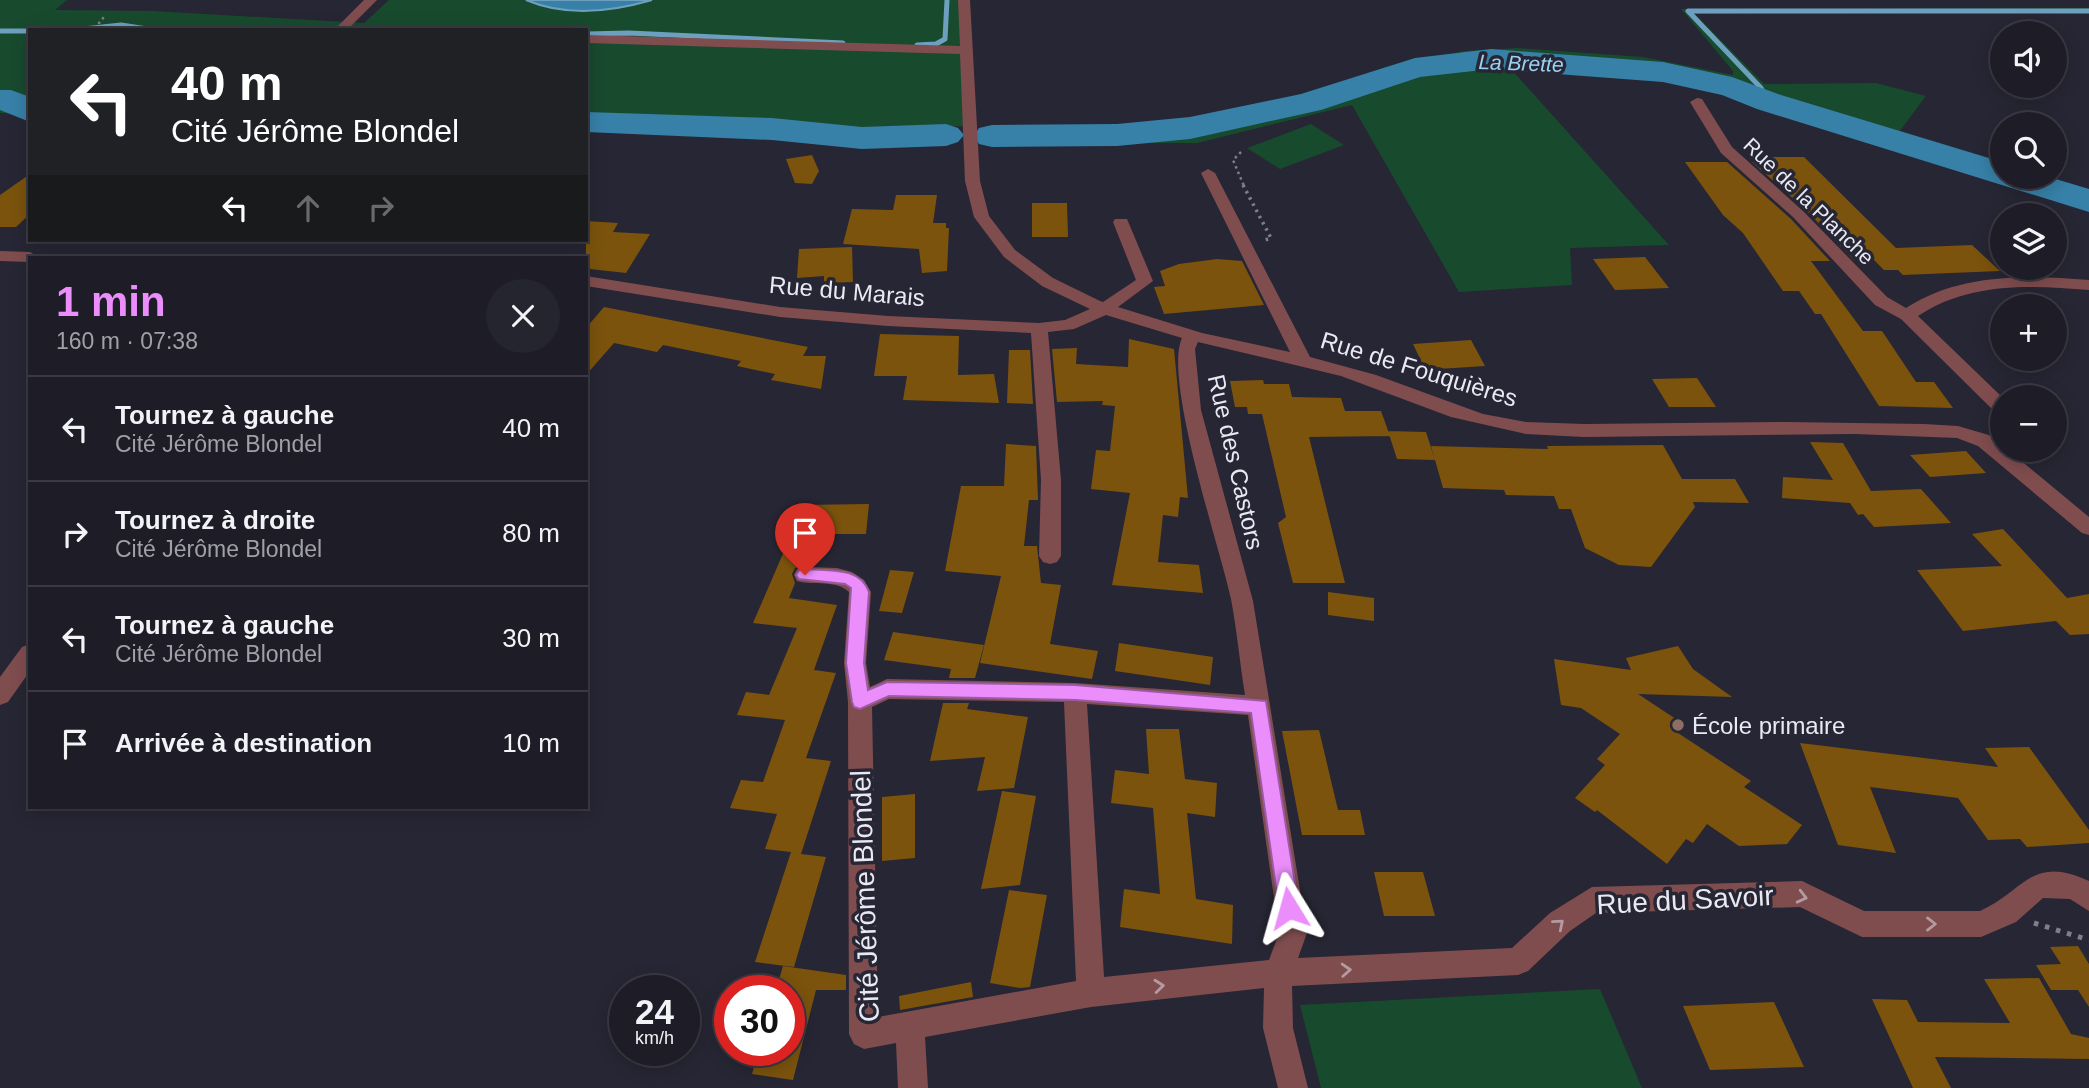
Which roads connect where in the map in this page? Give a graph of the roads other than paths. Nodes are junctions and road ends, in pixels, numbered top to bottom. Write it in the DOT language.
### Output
graph roads {
  1 [pos="372,0"];
  2 [pos="964,0"];
  3 [pos="342,28"];
  4 [pos="588,39"];
  5 [pos="966,50"];
  6 [pos="1697,102"];
  7 [pos="1208,173"];
  8 [pos="1121,222"];
  9 [pos="15,257"];
  10 [pos="0,275"];
  11 [pos="588,281"];
  12 [pos="2089,285"];
  13 [pos="1103,310"];
  14 [pos="1907,315"];
  15 [pos="1040,328"];
  16 [pos="1192,336"];
  17 [pos="1303,361"];
  18 [pos="1990,396"];
  19 [pos="1990,433"];
  20 [pos="1985,441"];
  21 [pos="2089,528"];
  22 [pos="1050,556"];
  23 [pos="805,575"];
  24 [pos="28,656"];
  25 [pos="1075,693"];
  26 [pos="0,695"];
  27 [pos="860,702"];
  28 [pos="1259,706"];
  29 [pos="2089,898"];
  30 [pos="1278,973"];
  31 [pos="1091,993"];
  32 [pos="910,1026"];
  33 [pos="913,1088"];
  34 [pos="1293,1088"];
  1 -- 3 [label="street"];
  2 -- 5 [label="street, Rue de Fouquières"];
  4 -- 5 [label="street"];
  5 -- 13 [label="street, Rue de Fouquières"];
  6 -- 14 [label="street, Rue de la Planche"];
  7 -- 17 [label="street"];
  8 -- 13 [label="street, Rue du Marais"];
  9 -- 10 [label="street"];
  11 -- 15 [label="street, Rue du Marais"];
  12 -- 14 [label="street"];
  13 -- 15 [label="street, Rue du Marais"];
  13 -- 16 [label="street, Rue de Fouquières"];
  14 -- 18 [label="street, Rue de la Planche"];
  15 -- 22 [label="street"];
  16 -- 17 [label="street, Rue de Fouquières"];
  16 -- 28 [label="street, Rue des Castors"];
  17 -- 20 [label="street, Rue de Fouquières"];
  19 -- 20 [label="street"];
  20 -- 21 [label="street, Rue de Fouquières"];
  23 -- 27 [label="street, Cité Jérôme Blondel"];
  24 -- 26 [label="street"];
  25 -- 27 [label="street"];
  25 -- 28 [label="street"];
  25 -- 31 [label="street"];
  27 -- 32 [label="street, Cité Jérôme Blondel"];
  28 -- 30 [label="street"];
  30 -- 29 [label="street, Rue du Savoir, one-way"];
  31 -- 30 [label="street, Cité Jérôme Blondel, one-way"];
  30 -- 34 [label="street"];
  31 -- 32 [label="street, Cité Jérôme Blondel"];
  32 -- 33 [label="street"];
}
